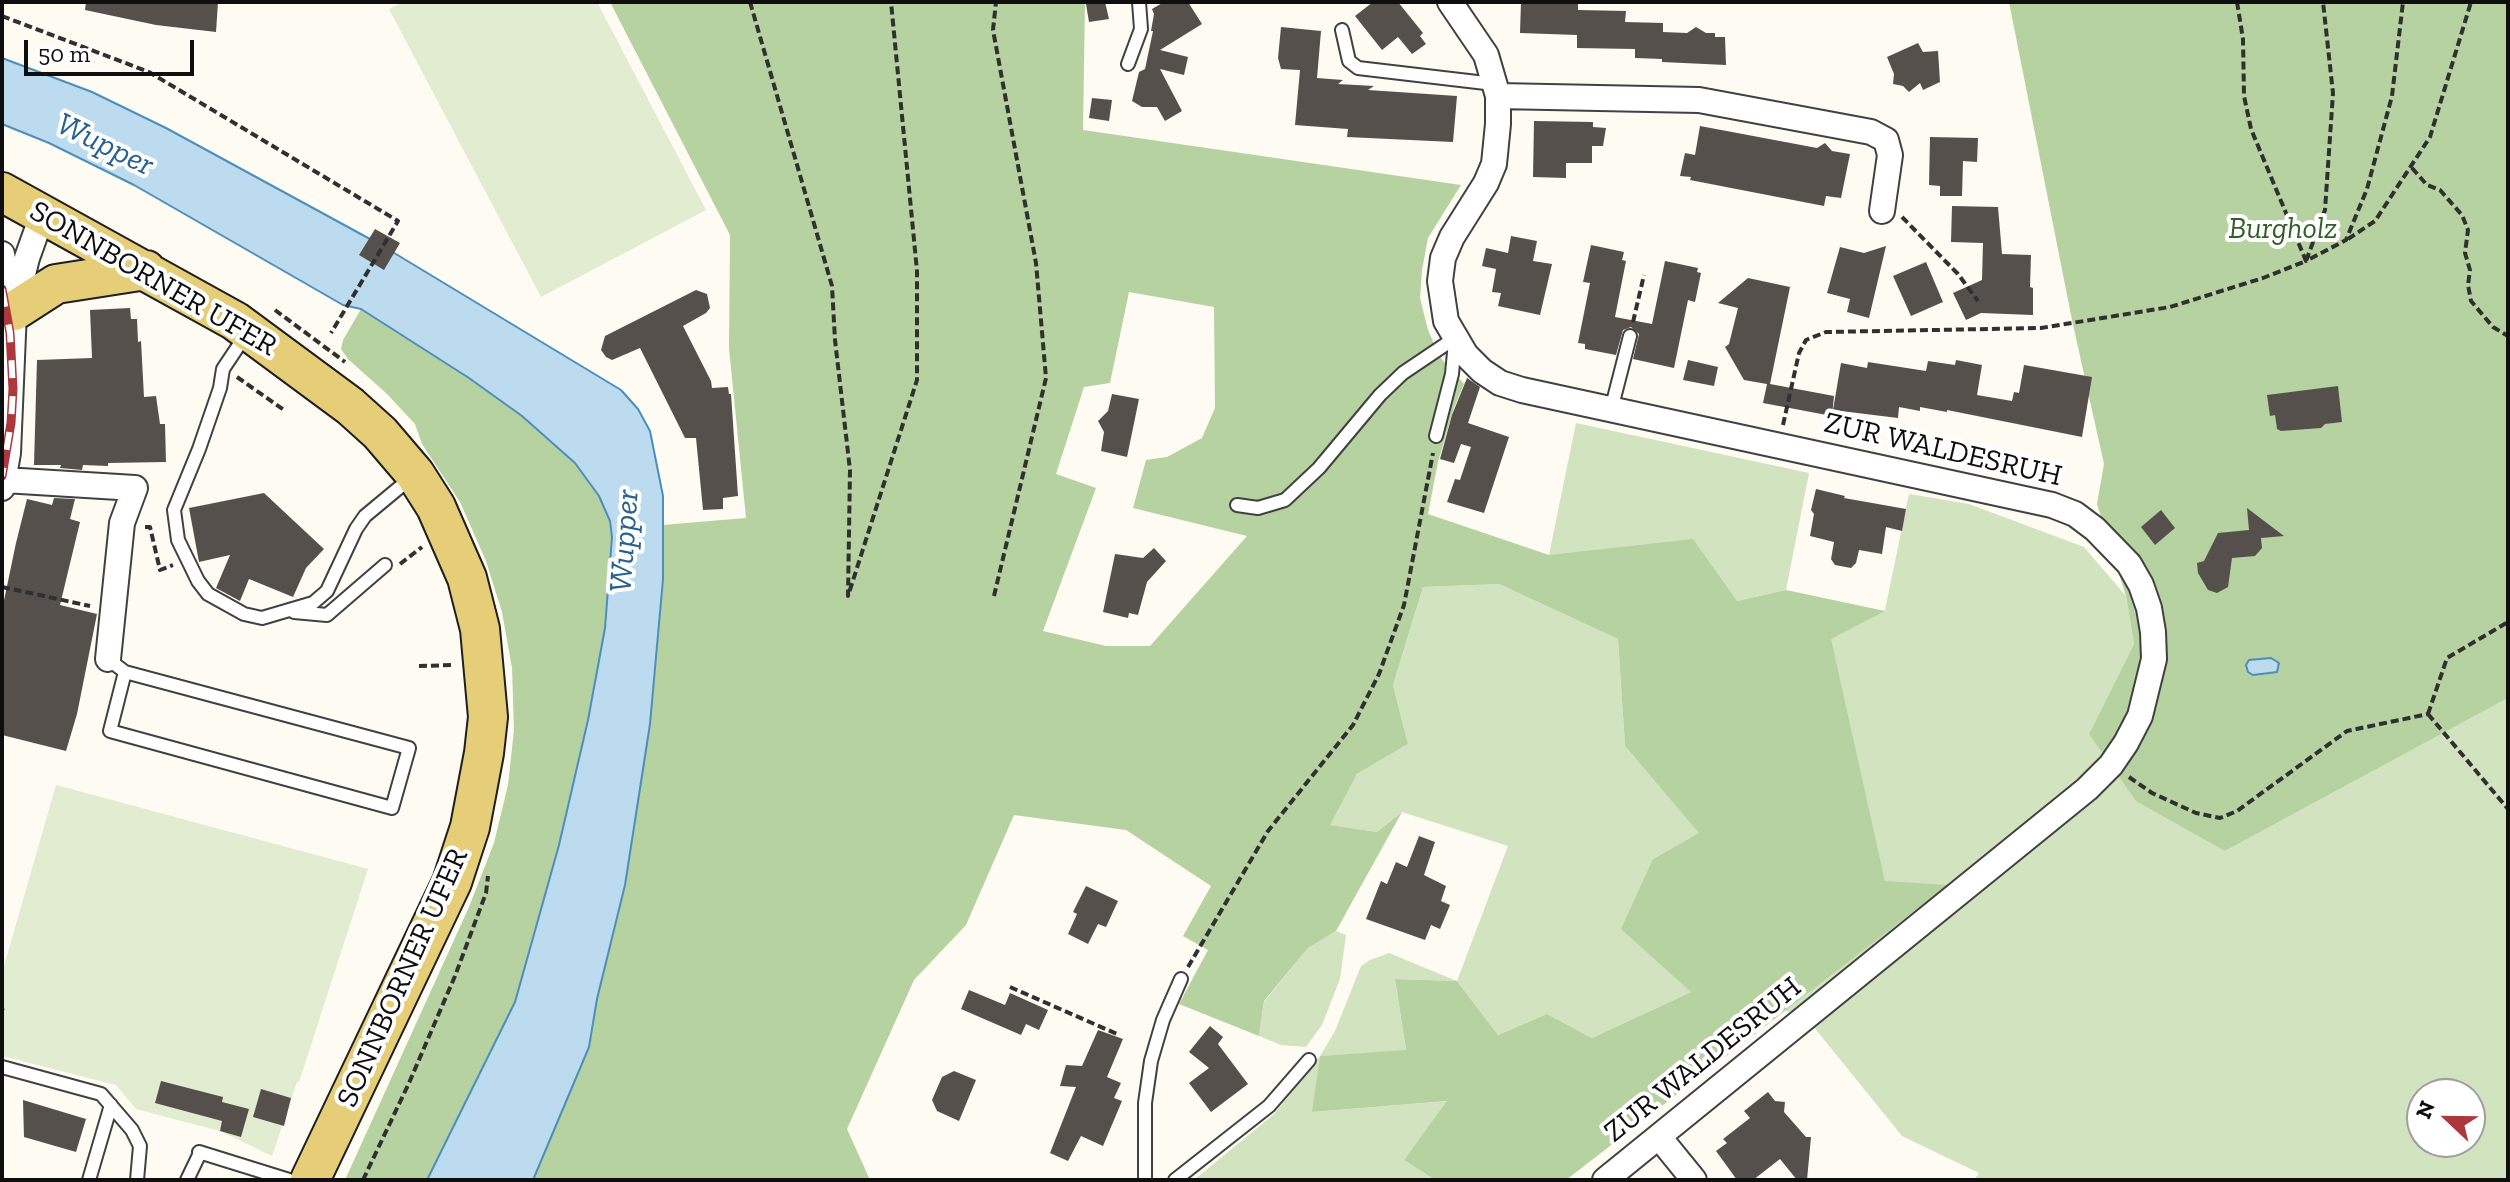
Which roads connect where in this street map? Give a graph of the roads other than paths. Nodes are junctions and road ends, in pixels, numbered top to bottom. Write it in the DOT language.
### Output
graph roads {
  1 [pos="1139,2"];
  2 [pos="1450,2"];
  3 [pos="1342,30"];
  4 [pos="1128,64"];
  5 [pos="1497,90"];
  6 [pos="2,192"];
  7 [pos="1882,211"];
  8 [pos="43,213"];
  9 [pos="2,254"];
  10 [pos="146,270"];
  11 [pos="9,330"];
  12 [pos="249,330"];
  13 [pos="1630,336"];
  14 [pos="1455,338"];
  15 [pos="1611,410"];
  16 [pos="1436,436"];
  17 [pos="5,451"];
  18 [pos="415,474"];
  19 [pos="3,484"];
  20 [pos="1237,505"];
  21 [pos="387,569"];
  22 [pos="290,612"];
  23 [pos="116,666"];
  24 [pos="1181,979"];
  25 [pos="1309,1060"];
  26 [pos="2,1067"];
  27 [pos="111,1105"];
  28 [pos="1659,1137"];
  29 [pos="89,1180"];
  30 [pos="137,1180"];
  31 [pos="187,1180"];
  32 [pos="289,1180"];
  33 [pos="310,1180"];
  34 [pos="1145,1180"];
  35 [pos="1175,1180"];
  36 [pos="1605,1180"];
  37 [pos="1694,1180"];
  1 -- 4 [label="lane"];
  2 -- 5 [label="street, ZUR WALDESRUH"];
  3 -- 5 [label="lane"];
  5 -- 7 [label="street"];
  5 -- 14 [label="street, ZUR WALDESRUH"];
  6 -- 8 [label="main road, SONNBORNER UFER"];
  8 -- 10 [label="main road, SONNBORNER UFER"];
  8 -- 11 [label="street"];
  9 -- 11 [label="street"];
  10 -- 11 [label="main road"];
  10 -- 12 [label="main road, SONNBORNER UFER"];
  11 -- 17 [label="street"];
  12 -- 18 [label="main road, SONNBORNER UFER"];
  12 -- 22 [label="lane"];
  13 -- 15 [label="lane"];
  14 -- 15 [label="street, ZUR WALDESRUH"];
  14 -- 16 [label="lane"];
  14 -- 20 [label="lane"];
  15 -- 28 [label="street, ZUR WALDESRUH"];
  17 -- 19 [label="street"];
  18 -- 22 [label="lane"];
  18 -- 33 [label="main road, SONNBORNER UFER"];
  19 -- 23 [label="street"];
  21 -- 22 [label="lane"];
  23 -- 23 [label="lane"];
  24 -- 34 [label="lane"];
  25 -- 35 [label="lane"];
  26 -- 27 [label="lane"];
  27 -- 29 [label="lane"];
  27 -- 30 [label="lane"];
  28 -- 36 [label="street, ZUR WALDESRUH"];
  28 -- 37 [label="street"];
  31 -- 32 [label="lane"];
}
